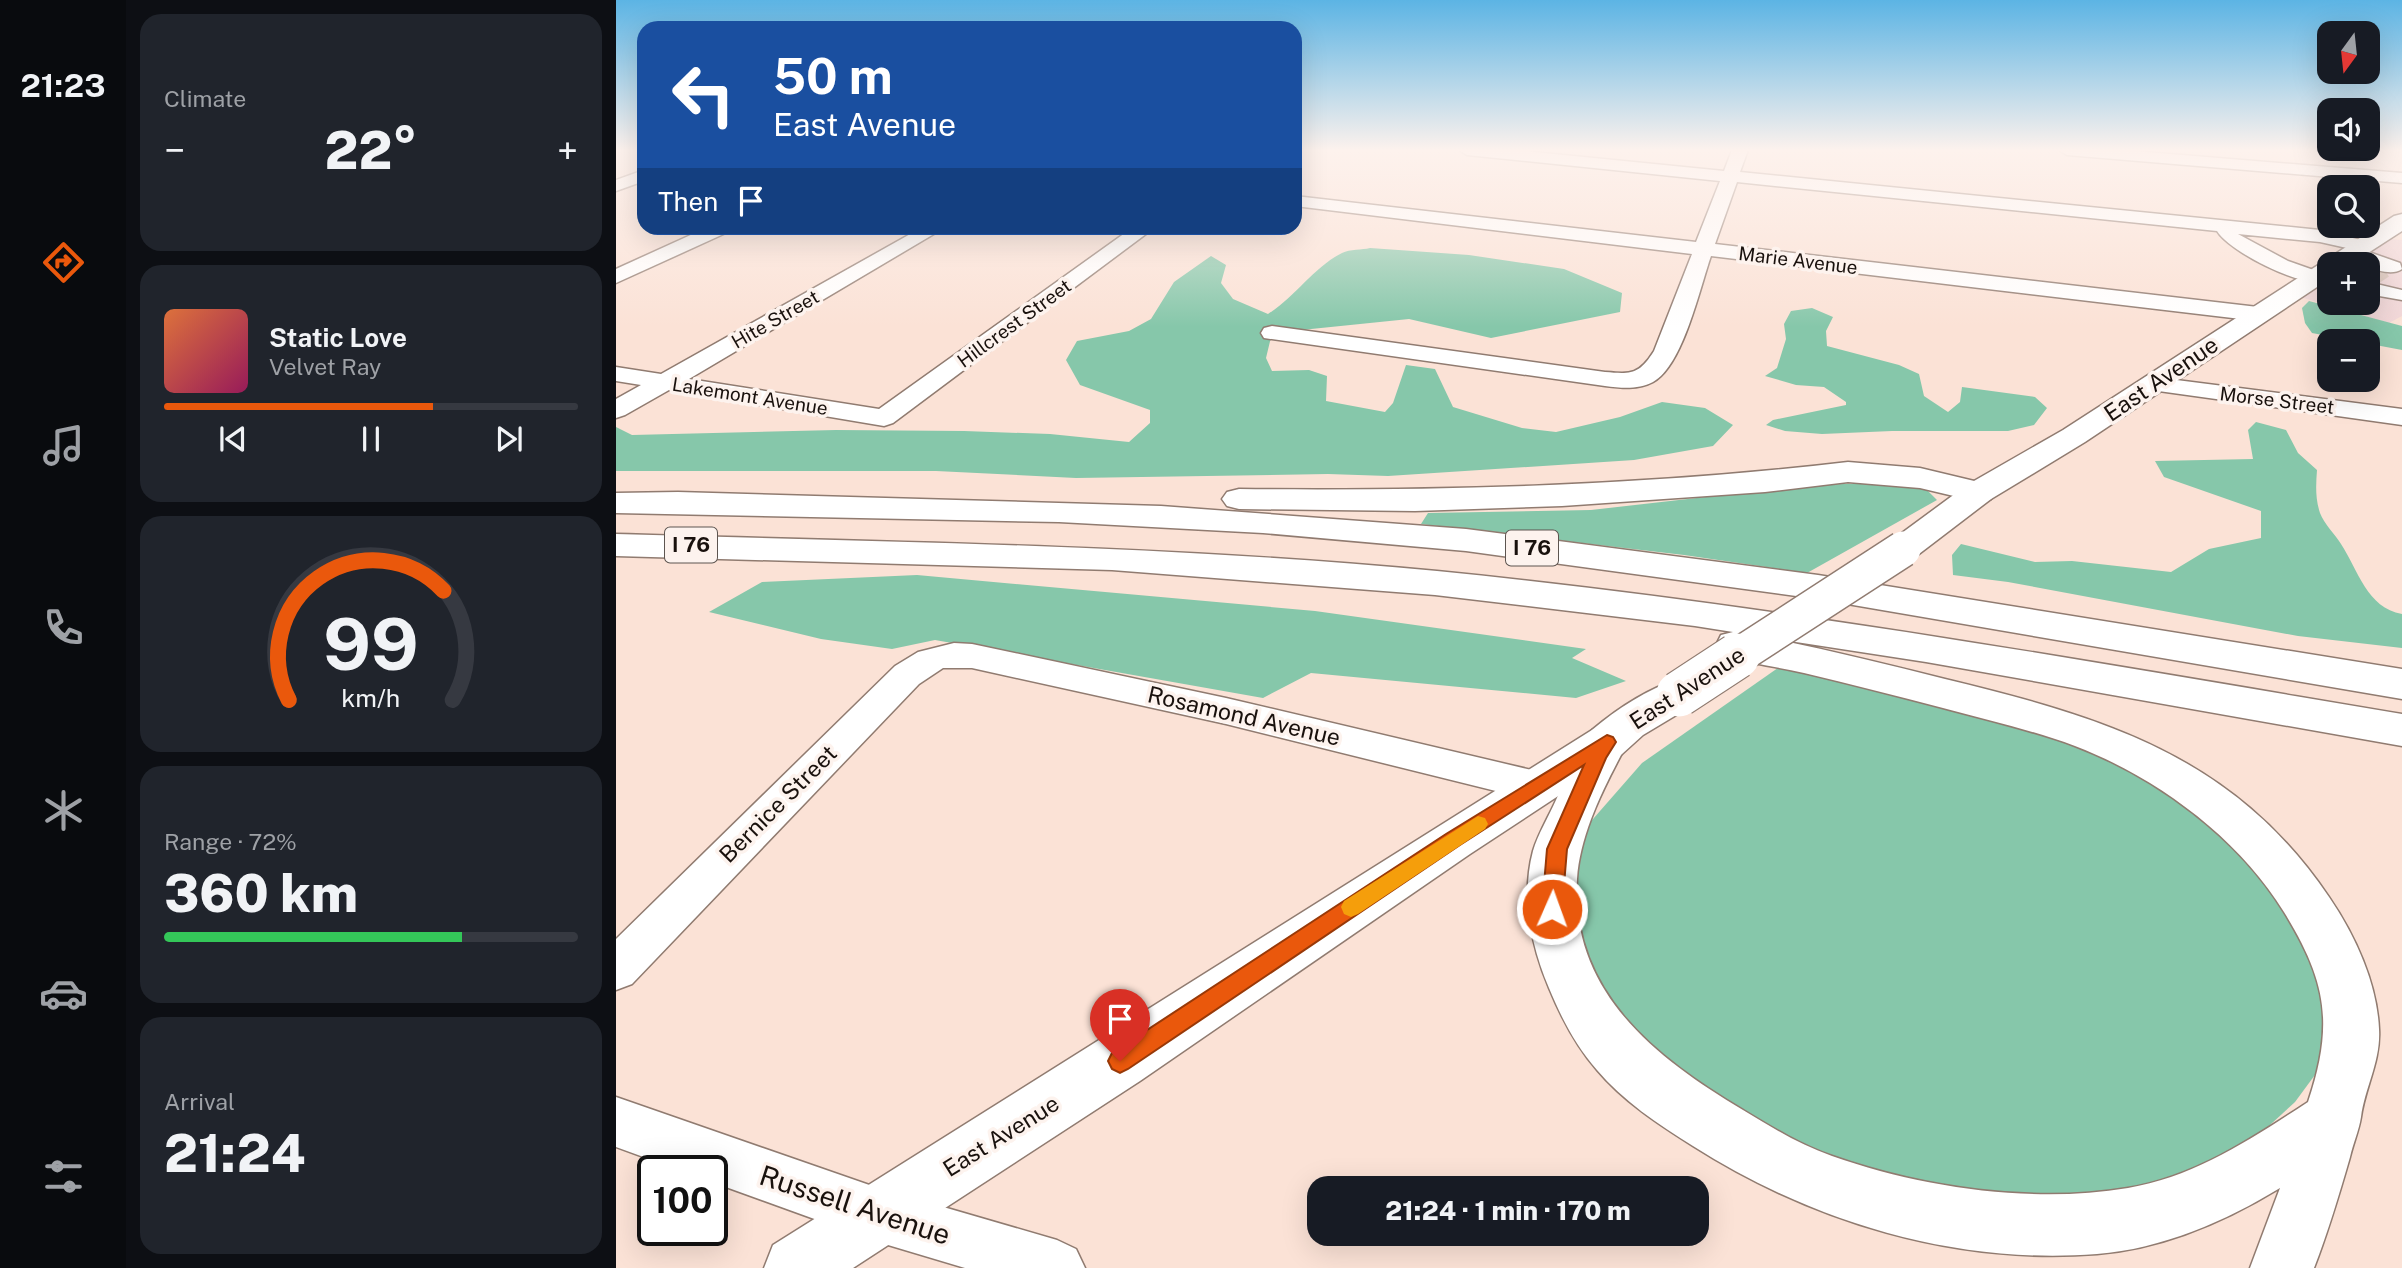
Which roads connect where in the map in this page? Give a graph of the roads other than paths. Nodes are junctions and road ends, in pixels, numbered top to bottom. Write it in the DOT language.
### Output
graph roads {
  1 [pos="1365,209"];
  2 [pos="1719,209"];
  3 [pos="2057,209"];
  4 [pos="2222,226"];
  5 [pos="2397,229"];
  6 [pos="706,235"];
  7 [pos="922,235"];
  8 [pos="1133,235"];
  9 [pos="1705,249"];
  10 [pos="2332,252"];
  11 [pos="2358,252"];
  12 [pos="2317,266"];
  13 [pos="616,277"];
  14 [pos="2317,277"];
  15 [pos="2258,314"];
  16 [pos="1272,333"];
  17 [pos="616,374"];
  18 [pos="665,382"];
  19 [pos="2152,384"];
  20 [pos="616,410"];
  21 [pos="2402,417"];
  22 [pos="884,418"];
  23 [pos="1979,492"];
  24 [pos="616,503"];
  25 [pos="652,503"];
  26 [pos="616,545"];
  27 [pos="1253,569"];
  28 [pos="950,653"];
  29 [pos="2402,684"];
  30 [pos="2402,730"];
  31 [pos="1607,742"];
  32 [pos="1536,786"];
  33 [pos="616,970"];
  34 [pos="2333,1120"];
  35 [pos="616,1122"];
  36 [pos="878,1215"];
  37 [pos="796,1268"];
  38 [pos="1057,1268"];
  39 [pos="2282,1268"];
  1 -- 9 [label="street, Marie Avenue"];
  2 -- 9 [label="street"];
  3 -- 4 [label="street"];
  4 -- 10 [label="street"];
  4 -- 12 [label="street"];
  5 -- 11 [label="main road, East Avenue"];
  6 -- 13 [label="street"];
  7 -- 18 [label="street, Hite Street"];
  8 -- 22 [label="street, Hillcrest Street"];
  9 -- 15 [label="street, Marie Avenue"];
  9 -- 16 [label="street"];
  14 -- 15 [label="main road, East Avenue"];
  15 -- 19 [label="main road, East Avenue"];
  17 -- 18 [label="street, Lakemont Avenue"];
  18 -- 20 [label="street, Hite Street"];
  18 -- 22 [label="street, Lakemont Avenue"];
  19 -- 21 [label="street, Morse Street"];
  19 -- 23 [label="main road, East Avenue"];
  23 -- 25 [label="main road"];
  23 -- 31 [label="main road, East Avenue, bridge"];
  24 -- 25 [label="main road, I 76"];
  25 -- 29 [label="main road, I 76"];
  26 -- 27 [label="main road, I 76"];
  27 -- 30 [label="main road, I 76"];
  27 -- 34 [label="main road"];
  28 -- 32 [label="street, Rosamond Avenue"];
  28 -- 33 [label="street, Bernice Street"];
  31 -- 32 [label="main road, East Avenue"];
  31 -- 34 [label="main road"];
  32 -- 36 [label="main road, East Avenue"];
  34 -- 39 [label="main road"];
  35 -- 36 [label="street, Russell Avenue"];
  36 -- 37 [label="main road, East Avenue"];
  36 -- 38 [label="street, Russell Avenue"];
}
